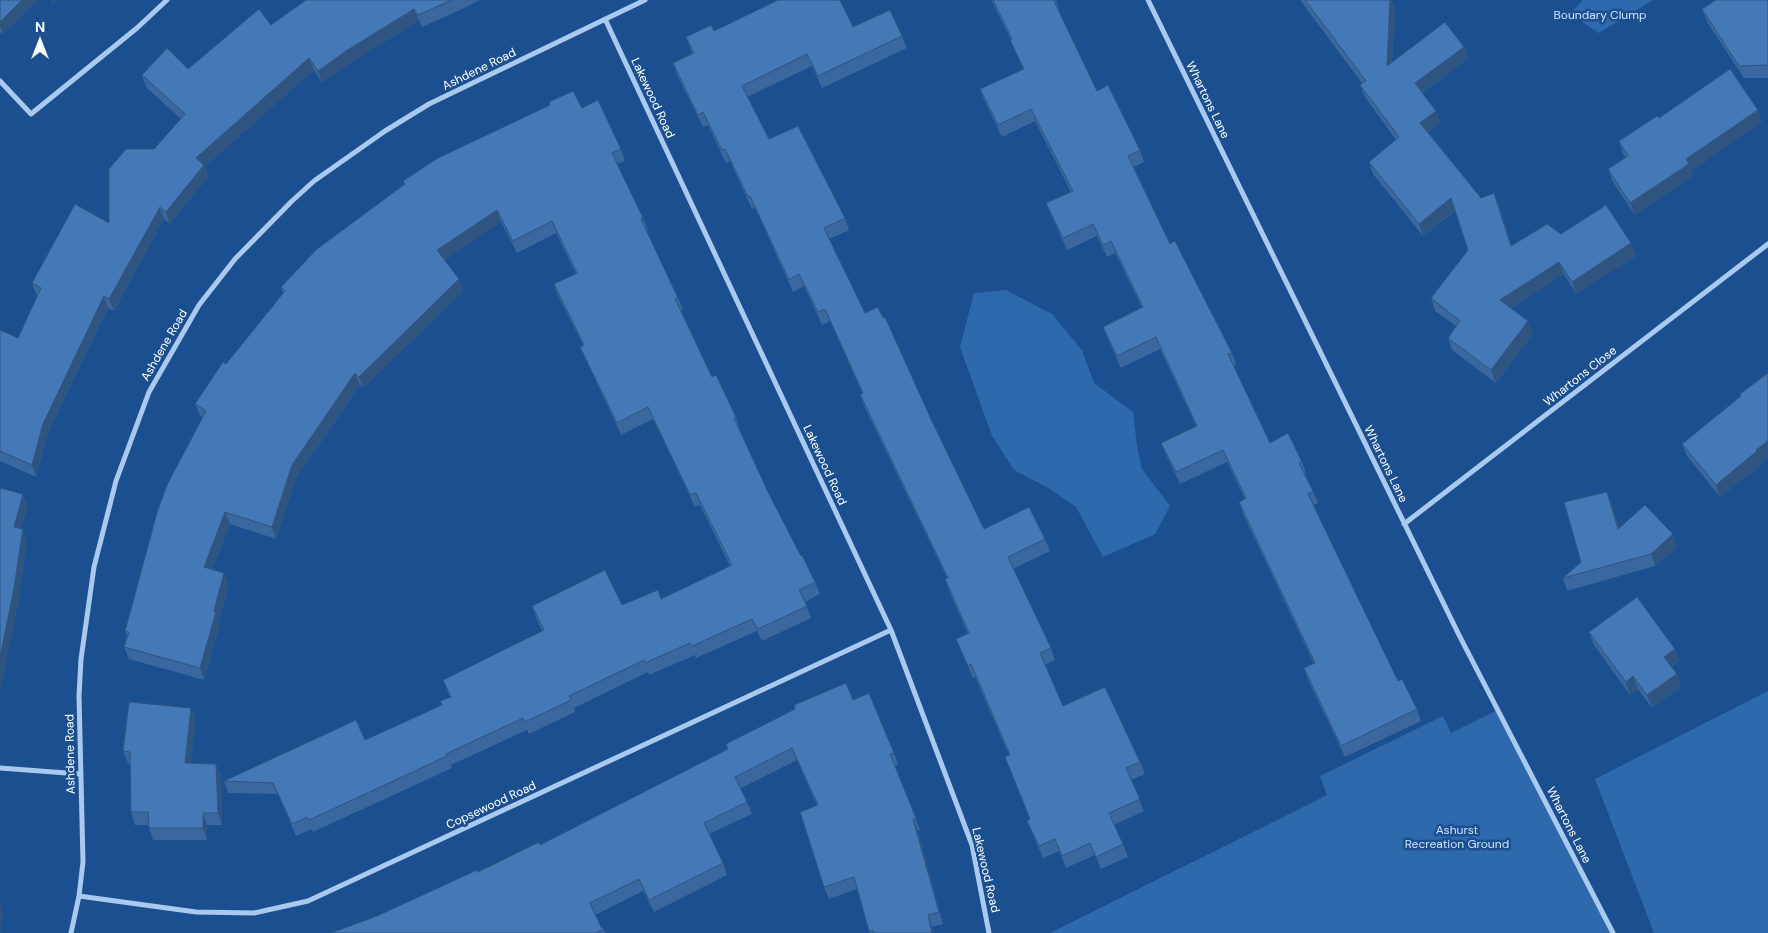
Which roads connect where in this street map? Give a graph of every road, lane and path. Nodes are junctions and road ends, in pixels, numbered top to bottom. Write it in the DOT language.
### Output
graph roads {
  1 [pos="167,0"];
  2 [pos="645,0"];
  3 [pos="1148,0"];
  4 [pos="605,19"];
  5 [pos="0,81"];
  6 [pos="1768,244"];
  7 [pos="1404,524"];
  8 [pos="891,630"];
  9 [pos="0,768"];
  10 [pos="80,774"];
  11 [pos="79,896"];
  12 [pos="71,933"];
  13 [pos="990,933"];
  14 [pos="1613,933"];
  1 -- 5 [label="street"];
  2 -- 4 [label="street, Ashdene Road"];
  3 -- 7 [label="street, Whartons Lane"];
  4 -- 8 [label="street, Lakewood Road"];
  4 -- 10 [label="street, Ashdene Road"];
  6 -- 7 [label="street, Whartons Close"];
  7 -- 14 [label="street, Whartons Lane"];
  8 -- 11 [label="street, Copsewood Road"];
  8 -- 13 [label="street, Lakewood Road"];
  9 -- 10 [label="street"];
  10 -- 11 [label="street, Ashdene Road"];
  11 -- 12 [label="street, Ashdene Road"];
}
